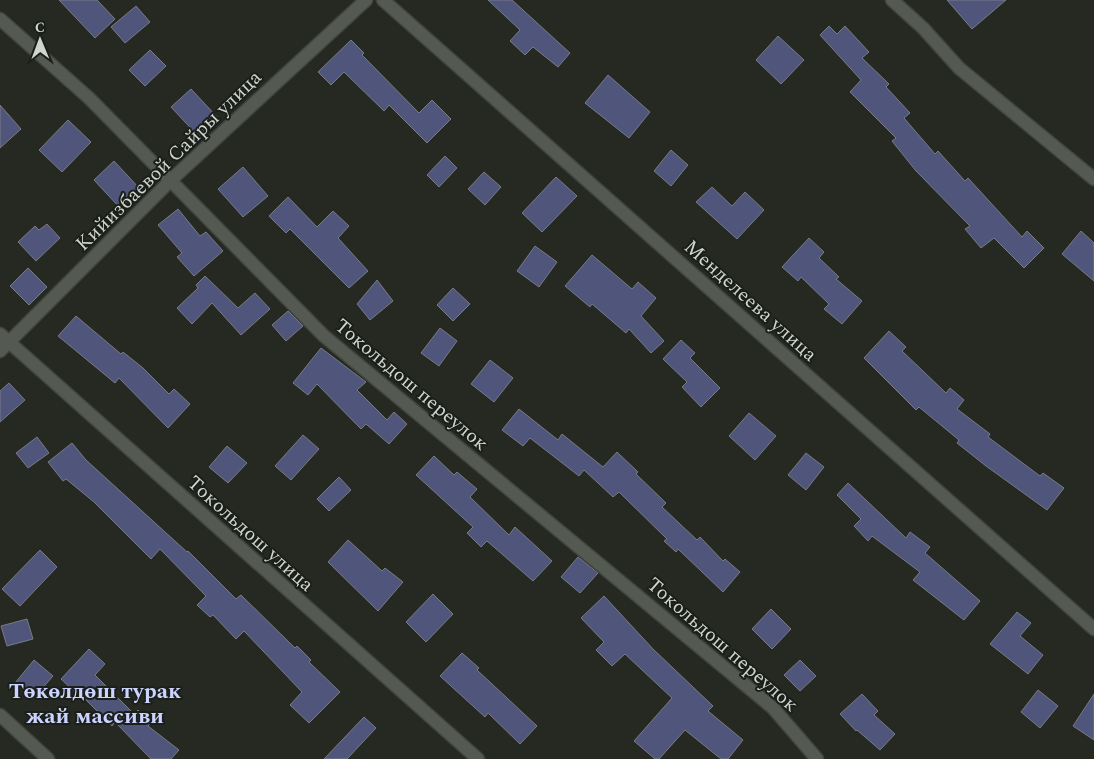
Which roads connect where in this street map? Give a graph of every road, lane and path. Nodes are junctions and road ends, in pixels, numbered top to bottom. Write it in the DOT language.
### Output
graph roads {
  1 [pos="366,0"];
  2 [pos="383,0"];
  3 [pos="892,0"];
  4 [pos="0,18"];
  5 [pos="1094,179"];
  6 [pos="171,180"];
  7 [pos="3,342"];
  8 [pos="1094,629"];
  9 [pos="0,715"];
  10 [pos="48,759"];
  11 [pos="478,759"];
  12 [pos="817,759"];
  1 -- 6 [label="street, Кийизбаевой Сайры улица"];
  2 -- 8 [label="street, Менделеева улица"];
  3 -- 5 [label="street"];
  4 -- 6 [label="street, Токольдош переулок"];
  6 -- 7 [label="street, Кийизбаевой Сайры улица"];
  6 -- 12 [label="street, Токольдош переулок"];
  7 -- 11 [label="street, Токольдош улица"];
  9 -- 10 [label="street"];
}
